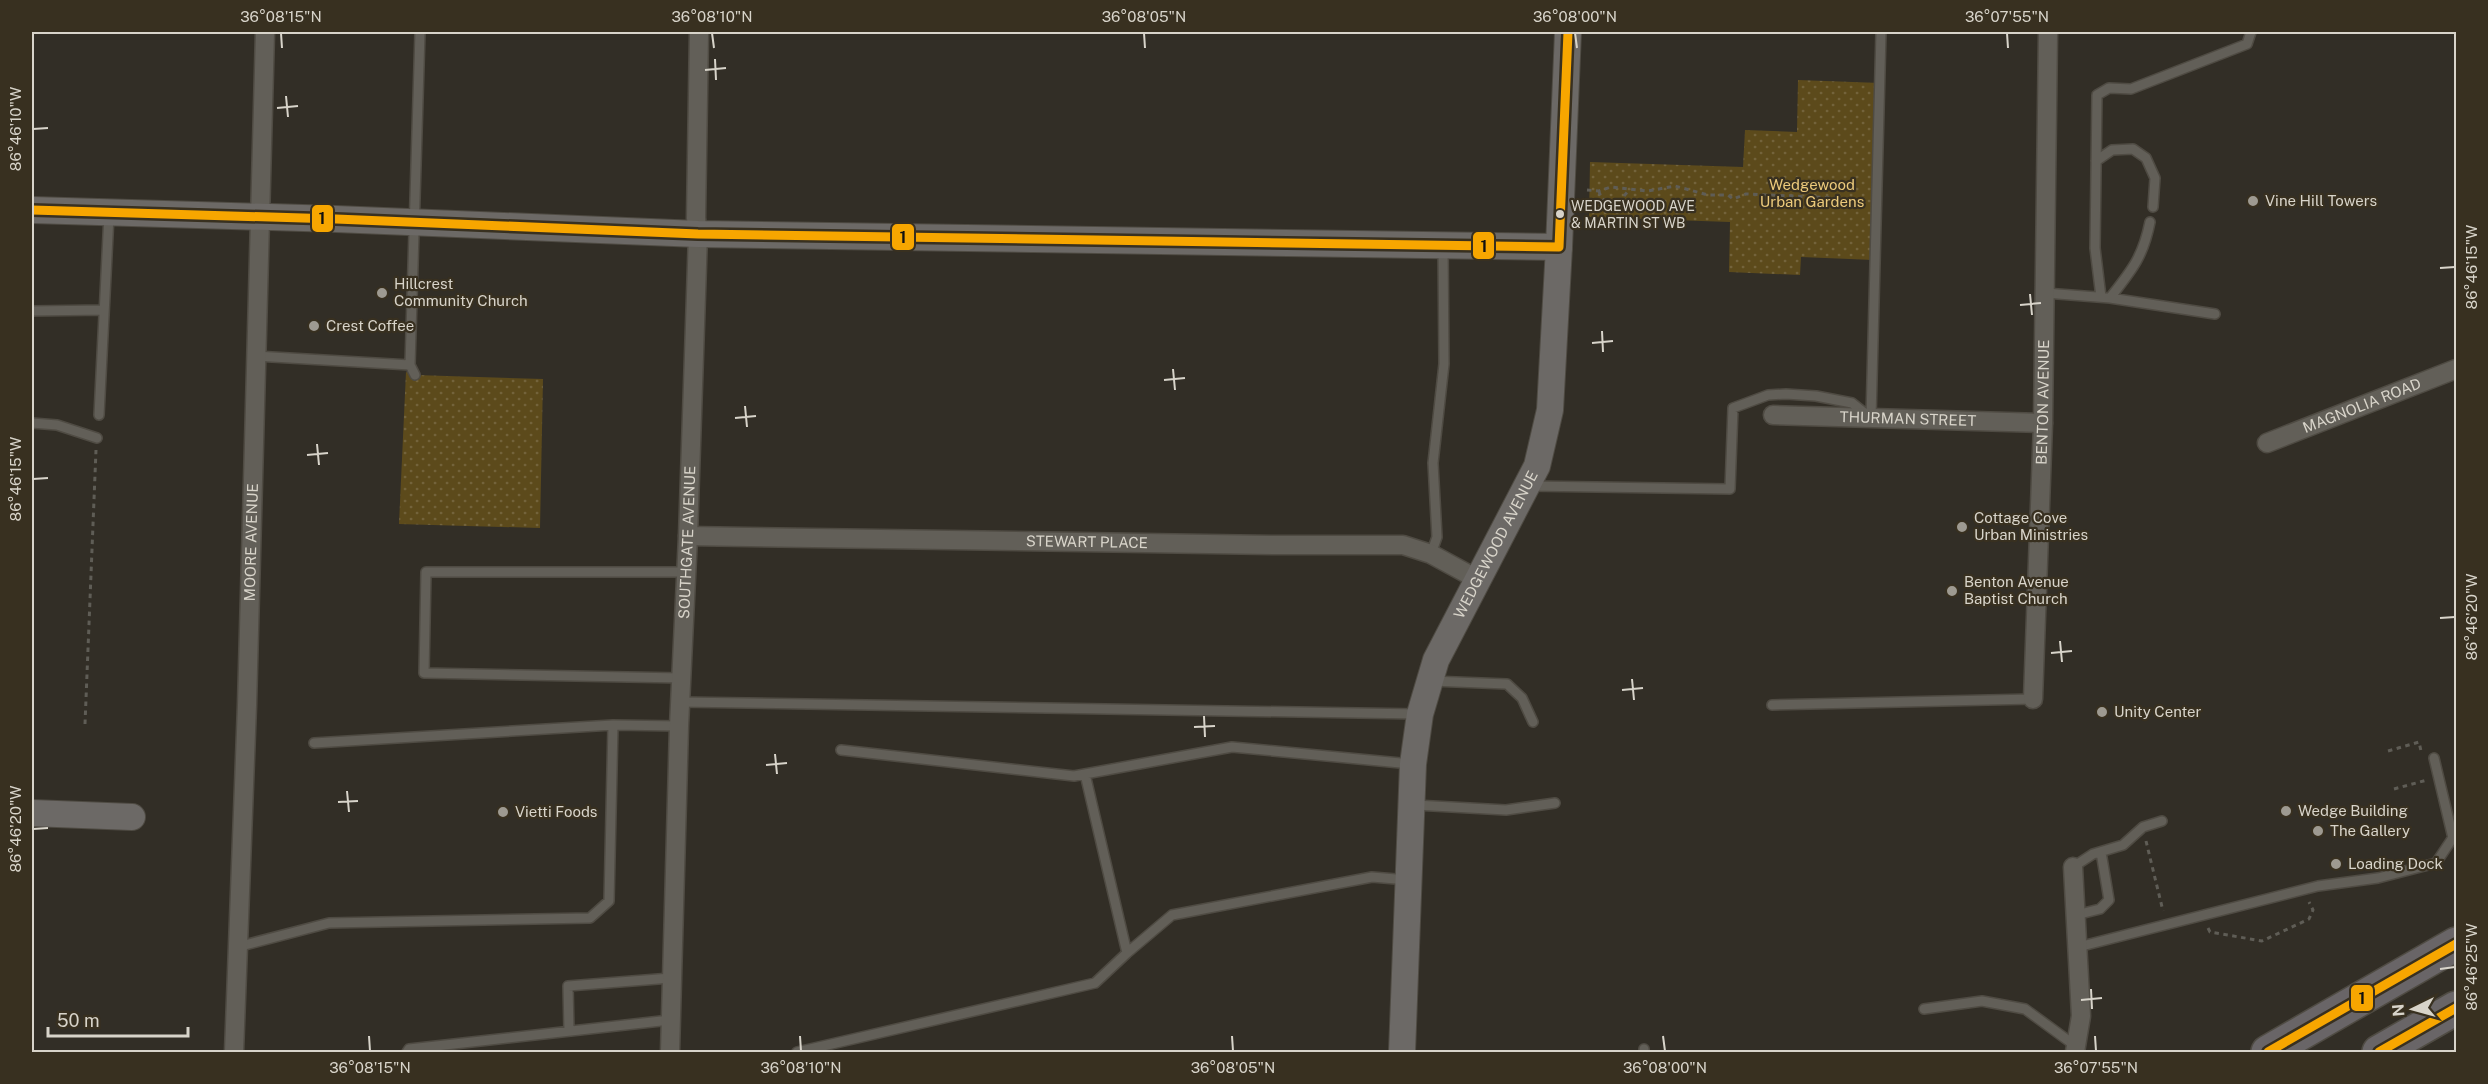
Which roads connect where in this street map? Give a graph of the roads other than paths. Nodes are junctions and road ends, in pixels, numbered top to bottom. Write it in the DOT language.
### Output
graph roads {
  1 [pos="265,32"];
  2 [pos="420,32"];
  3 [pos="699,32"];
  4 [pos="1568,32"];
  5 [pos="1881,32"];
  6 [pos="2048,32"];
  7 [pos="2251,32"];
  8 [pos="2096,161"];
  9 [pos="2153,207"];
  10 [pos="32,210"];
  11 [pos="109,212"];
  12 [pos="259,216"];
  13 [pos="2150,222"];
  14 [pos="414,223"];
  15 [pos="698,234"];
  16 [pos="1443,244"];
  17 [pos="1559,246"];
  18 [pos="2045,293"];
  19 [pos="2105,298"];
  20 [pos="104,310"];
  21 [pos="32,311"];
  22 [pos="2215,314"];
  23 [pos="255,356"];
  24 [pos="410,365"];
  25 [pos="2457,369"];
  26 [pos="415,375"];
  27 [pos="99,415"];
  28 [pos="1773,415"];
  29 [pos="1871,418"];
  30 [pos="32,423"];
  31 [pos="2043,423"];
  32 [pos="97,438"];
  33 [pos="2267,443"];
  34 [pos="1527,486"];
  35 [pos="688,536"];
  36 [pos="1431,554"];
  37 [pos="686,572"];
  38 [pos="1477,579"];
  39 [pos="681,678"];
  40 [pos="1428,680"];
  41 [pos="2032,699"];
  42 [pos="680,702"];
  43 [pos="1772,705"];
  44 [pos="1420,714"];
  45 [pos="1533,722"];
  46 [pos="614,724"];
  47 [pos="679,726"];
  48 [pos="314,743"];
  49 [pos="841,750"];
  50 [pos="2434,758"];
  51 [pos="1413,764"];
  52 [pos="1085,774"];
  53 [pos="1555,803"];
  54 [pos="1412,804"];
  55 [pos="32,813"];
  56 [pos="132,817"];
  57 [pos="2162,821"];
  58 [pos="2455,835"];
  59 [pos="2101,852"];
  60 [pos="2073,867"];
  61 [pos="1410,880"];
  62 [pos="2076,915"];
  63 [pos="2457,944"];
  64 [pos="2078,946"];
  65 [pos="237,947"];
  66 [pos="1126,953"];
  67 [pos="671,978"];
  68 [pos="2457,1008"];
  69 [pos="1924,1009"];
  70 [pos="670,1020"];
  71 [pos="568,1031"];
  72 [pos="2076,1050"];
  73 [pos="234,1053"];
  74 [pos="407,1053"];
  75 [pos="670,1053"];
  76 [pos="797,1053"];
  77 [pos="1402,1053"];
  78 [pos="2268,1053"];
  79 [pos="2379,1053"];
  1 -- 12 [label="street, MOORE AVENUE"];
  2 -- 14 [label="lane"];
  3 -- 15 [label="street, SOUTHGATE AVENUE"];
  4 -- 17 [label="street, WEDGEWOOD AVENUE"];
  5 -- 29 [label="lane"];
  6 -- 18 [label="street, BENTON AVENUE"];
  7 -- 8 [label="lane"];
  8 -- 9 [label="lane"];
  8 -- 19 [label="lane"];
  10 -- 11 [label="street"];
  11 -- 12 [label="street"];
  11 -- 20 [label="lane"];
  12 -- 14 [label="street"];
  12 -- 23 [label="street, MOORE AVENUE"];
  13 -- 19 [label="lane"];
  14 -- 15 [label="street"];
  14 -- 24 [label="lane"];
  15 -- 16 [label="street"];
  15 -- 35 [label="street, SOUTHGATE AVENUE"];
  16 -- 17 [label="street"];
  16 -- 36 [label="lane"];
  17 -- 34 [label="street, WEDGEWOOD AVENUE"];
  18 -- 19 [label="lane"];
  18 -- 31 [label="street, BENTON AVENUE"];
  19 -- 22 [label="lane"];
  20 -- 21 [label="lane"];
  20 -- 27 [label="lane"];
  23 -- 24 [label="lane"];
  23 -- 65 [label="street, MOORE AVENUE"];
  24 -- 26 [label="lane"];
  25 -- 33 [label="street, MAGNOLIA ROAD"];
  28 -- 29 [label="street, THURMAN STREET"];
  29 -- 31 [label="street, THURMAN STREET"];
  29 -- 34 [label="lane"];
  30 -- 32 [label="lane"];
  31 -- 41 [label="street, BENTON AVENUE"];
  34 -- 38 [label="street, WEDGEWOOD AVENUE"];
  35 -- 36 [label="street, STEWART PLACE"];
  35 -- 37 [label="street, SOUTHGATE AVENUE"];
  36 -- 38 [label="street, STEWART PLACE"];
  37 -- 39 [label="street, SOUTHGATE AVENUE"];
  37 -- 39 [label="lane"];
  38 -- 40 [label="street, WEDGEWOOD AVENUE"];
  39 -- 42 [label="street, SOUTHGATE AVENUE"];
  40 -- 44 [label="street, WEDGEWOOD AVENUE"];
  40 -- 45 [label="lane"];
  41 -- 43 [label="lane"];
  42 -- 44 [label="lane"];
  42 -- 47 [label="street, SOUTHGATE AVENUE"];
  44 -- 51 [label="street, WEDGEWOOD AVENUE"];
  46 -- 47 [label="lane"];
  46 -- 48 [label="lane"];
  46 -- 65 [label="lane"];
  47 -- 67 [label="street, SOUTHGATE AVENUE"];
  49 -- 52 [label="lane"];
  50 -- 58 [label="lane"];
  51 -- 52 [label="lane"];
  51 -- 54 [label="street, WEDGEWOOD AVENUE"];
  52 -- 66 [label="lane"];
  53 -- 54 [label="lane"];
  54 -- 61 [label="street, WEDGEWOOD AVENUE"];
  55 -- 56 [label="street"];
  57 -- 59 [label="lane"];
  58 -- 64 [label="lane"];
  59 -- 60 [label="lane"];
  59 -- 62 [label="lane"];
  60 -- 62 [label="street"];
  61 -- 66 [label="lane"];
  61 -- 77 [label="street, WEDGEWOOD AVENUE"];
  62 -- 64 [label="street"];
  63 -- 78 [label="highway"];
  64 -- 72 [label="street"];
  65 -- 73 [label="street, MOORE AVENUE"];
  66 -- 76 [label="lane"];
  67 -- 70 [label="street, SOUTHGATE AVENUE"];
  67 -- 71 [label="lane"];
  68 -- 79 [label="highway"];
  69 -- 72 [label="lane"];
  70 -- 71 [label="lane"];
  70 -- 75 [label="street, SOUTHGATE AVENUE"];
  71 -- 74 [label="lane"];
}
